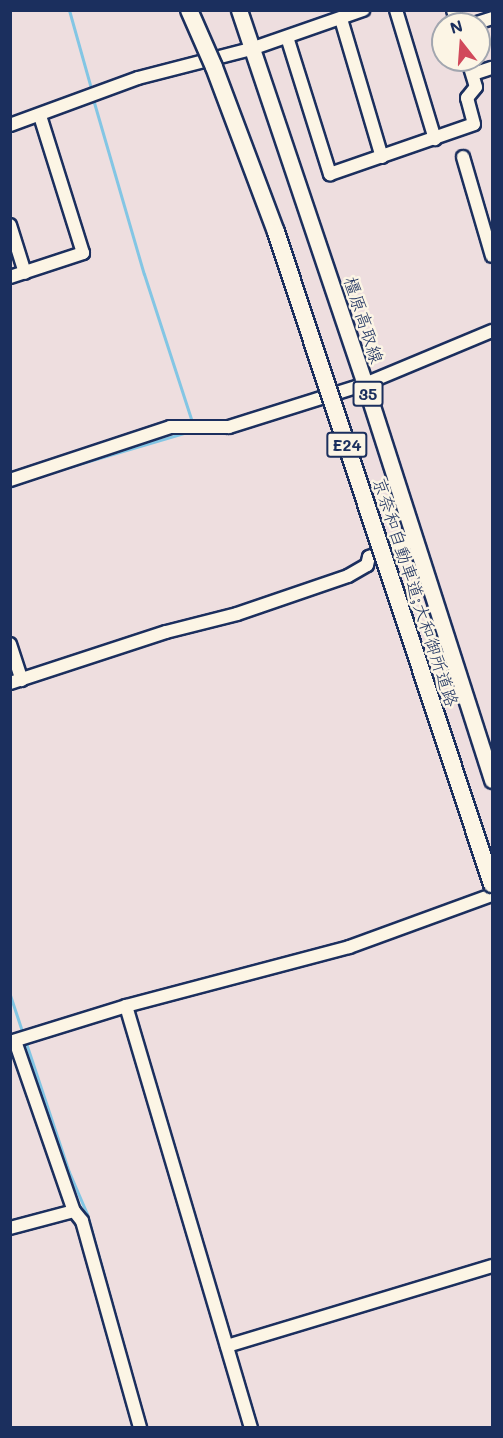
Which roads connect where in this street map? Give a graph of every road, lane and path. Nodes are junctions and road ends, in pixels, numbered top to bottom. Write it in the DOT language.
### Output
graph roads {
  1 [pos="189,10"];
  2 [pos="239,10"];
  3 [pos="363,10"];
  4 [pos="396,10"];
  5 [pos="341,19"];
  6 [pos="286,37"];
  7 [pos="251,49"];
  8 [pos="492,68"];
  9 [pos="473,74"];
  10 [pos="40,116"];
  11 [pos="10,125"];
  12 [pos="435,139"];
  13 [pos="382,157"];
  14 [pos="463,157"];
  15 [pos="10,225"];
  16 [pos="492,256"];
  17 [pos="25,273"];
  18 [pos="10,277"];
  19 [pos="492,331"];
  20 [pos="365,384"];
  21 [pos="10,480"];
  22 [pos="414,541"];
  23 [pos="10,644"];
  24 [pos="16,682"];
  25 [pos="492,780"];
  26 [pos="492,884"];
  27 [pos="492,895"];
  28 [pos="126,1006"];
  29 [pos="18,1040"];
  30 [pos="74,1211"];
  31 [pos="10,1228"];
  32 [pos="492,1266"];
  33 [pos="227,1346"];
  34 [pos="140,1428"];
  35 [pos="251,1428"];
  1 -- 26 [label="highway, 京奈和自動車道;大和御所道路 / E24, bridge"];
  2 -- 7 [label="main road, 橿原高取線 / 35"];
  3 -- 5 [label="street"];
  4 -- 12 [label="street"];
  5 -- 6 [label="street"];
  5 -- 13 [label="street"];
  6 -- 7 [label="street"];
  6 -- 13 [label="street"];
  7 -- 10 [label="street"];
  7 -- 20 [label="main road, 橿原高取線 / 35"];
  8 -- 9 [label="street"];
  9 -- 12 [label="street"];
  10 -- 11 [label="street"];
  10 -- 17 [label="street"];
  12 -- 13 [label="street"];
  14 -- 16 [label="street"];
  15 -- 17 [label="street"];
  17 -- 18 [label="street"];
  19 -- 20 [label="street"];
  20 -- 21 [label="street"];
  20 -- 22 [label="main road, 橿原高取線 / 35"];
  22 -- 24 [label="street"];
  22 -- 25 [label="main road, 橿原高取線 / 35"];
  23 -- 24 [label="street"];
  27 -- 28 [label="street"];
  28 -- 29 [label="street"];
  28 -- 33 [label="street"];
  29 -- 30 [label="street"];
  30 -- 31 [label="street"];
  30 -- 34 [label="street"];
  32 -- 33 [label="street"];
  33 -- 35 [label="street"];
}
